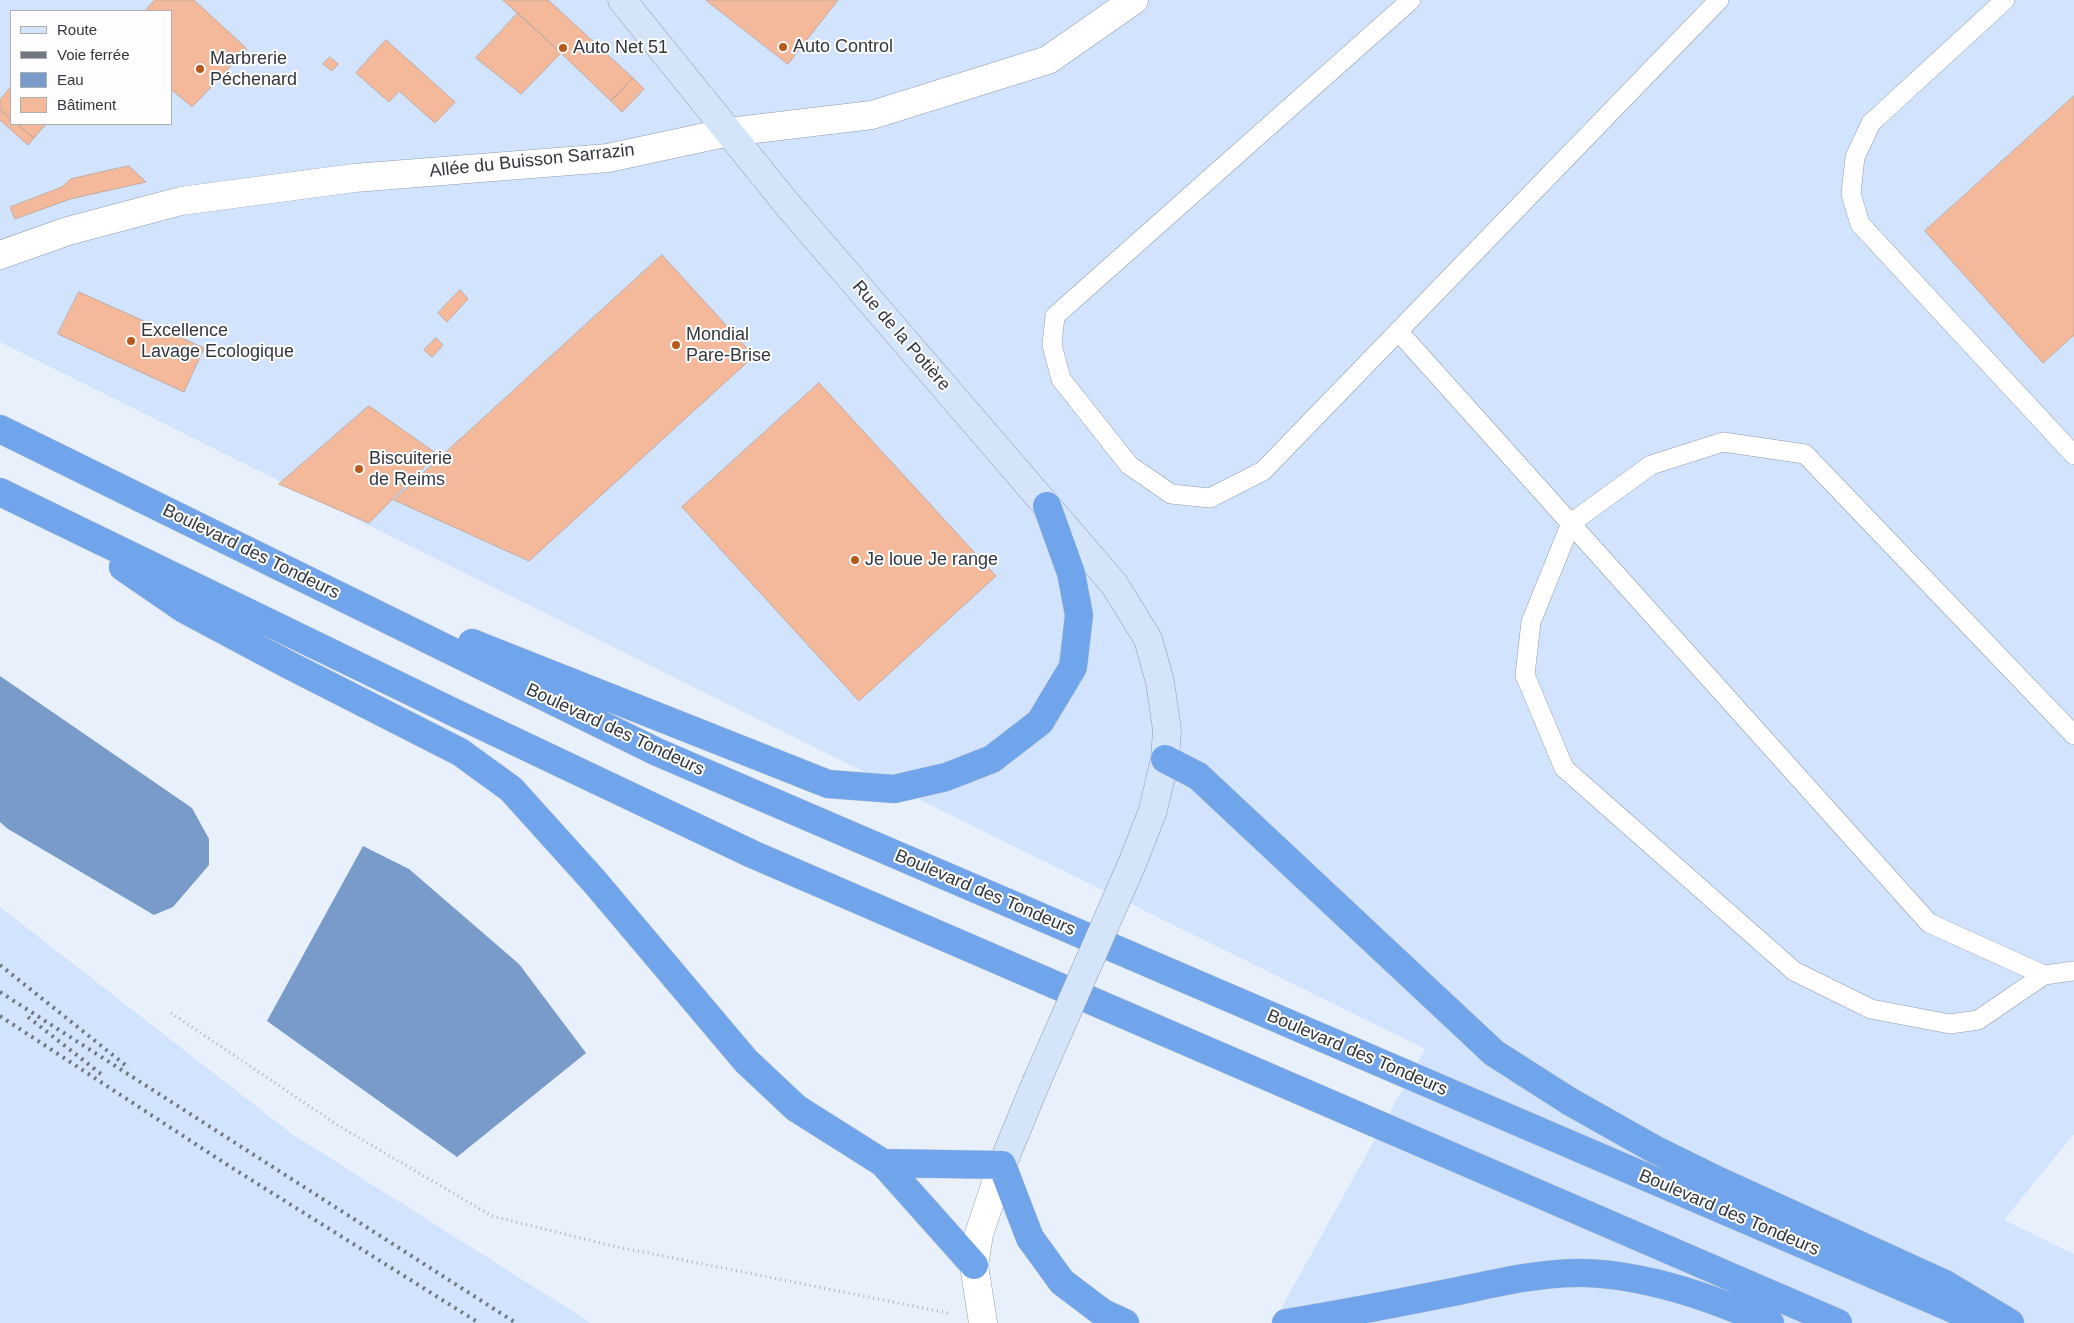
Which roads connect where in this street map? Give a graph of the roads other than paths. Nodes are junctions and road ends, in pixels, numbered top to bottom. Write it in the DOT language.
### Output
graph roads {
  1 [pos="622,0"];
  2 [pos="1134,0"];
  3 [pos="1412,0"];
  4 [pos="1719,0"];
  5 [pos="2005,0"];
  6 [pos="729,132"];
  7 [pos="0,255"];
  8 [pos="1398,331"];
  9 [pos="0,429"];
  10 [pos="2074,455"];
  11 [pos="0,492"];
  12 [pos="1047,506"];
  13 [pos="51,517"];
  14 [pos="1571,523"];
  15 [pos="281,567"];
  16 [pos="2074,735"];
  17 [pos="1166,759"];
  18 [pos="2074,971"];
  19 [pos="2044,975"];
  20 [pos="883,1163"];
  21 [pos="1002,1165"];
  22 [pos="974,1265"];
  23 [pos="983,1322"];
  24 [pos="1125,1323"];
  25 [pos="1286,1323"];
  26 [pos="1770,1323"];
  27 [pos="1838,1323"];
  28 [pos="1986,1323"];
  29 [pos="2010,1323"];
  1 -- 6 [label="main road, Rue de la Potière"];
  2 -- 6 [label="street, Allée du Buisson Sarrazin"];
  3 -- 8 [label="lane"];
  4 -- 8 [label="lane"];
  5 -- 10 [label="lane"];
  6 -- 7 [label="street, Allée du Buisson Sarrazin"];
  6 -- 12 [label="main road, Rue de la Potière"];
  8 -- 14 [label="lane"];
  9 -- 15 [label="highway, Boulevard des Tondeurs"];
  11 -- 13 [label="highway"];
  12 -- 15 [label="highway"];
  12 -- 17 [label="main road, Rue de la Potière"];
  13 -- 20 [label="highway"];
  13 -- 27 [label="highway"];
  14 -- 16 [label="lane"];
  14 -- 19 [label="lane"];
  14 -- 19 [label="lane"];
  15 -- 28 [label="highway, Boulevard des Tondeurs"];
  17 -- 21 [label="main road, Rue de la Potière, bridge"];
  17 -- 29 [label="highway"];
  18 -- 19 [label="lane"];
  20 -- 21 [label="highway"];
  20 -- 22 [label="highway"];
  21 -- 22 [label="street"];
  21 -- 24 [label="highway"];
  22 -- 23 [label="street"];
  25 -- 26 [label="highway"];
}
